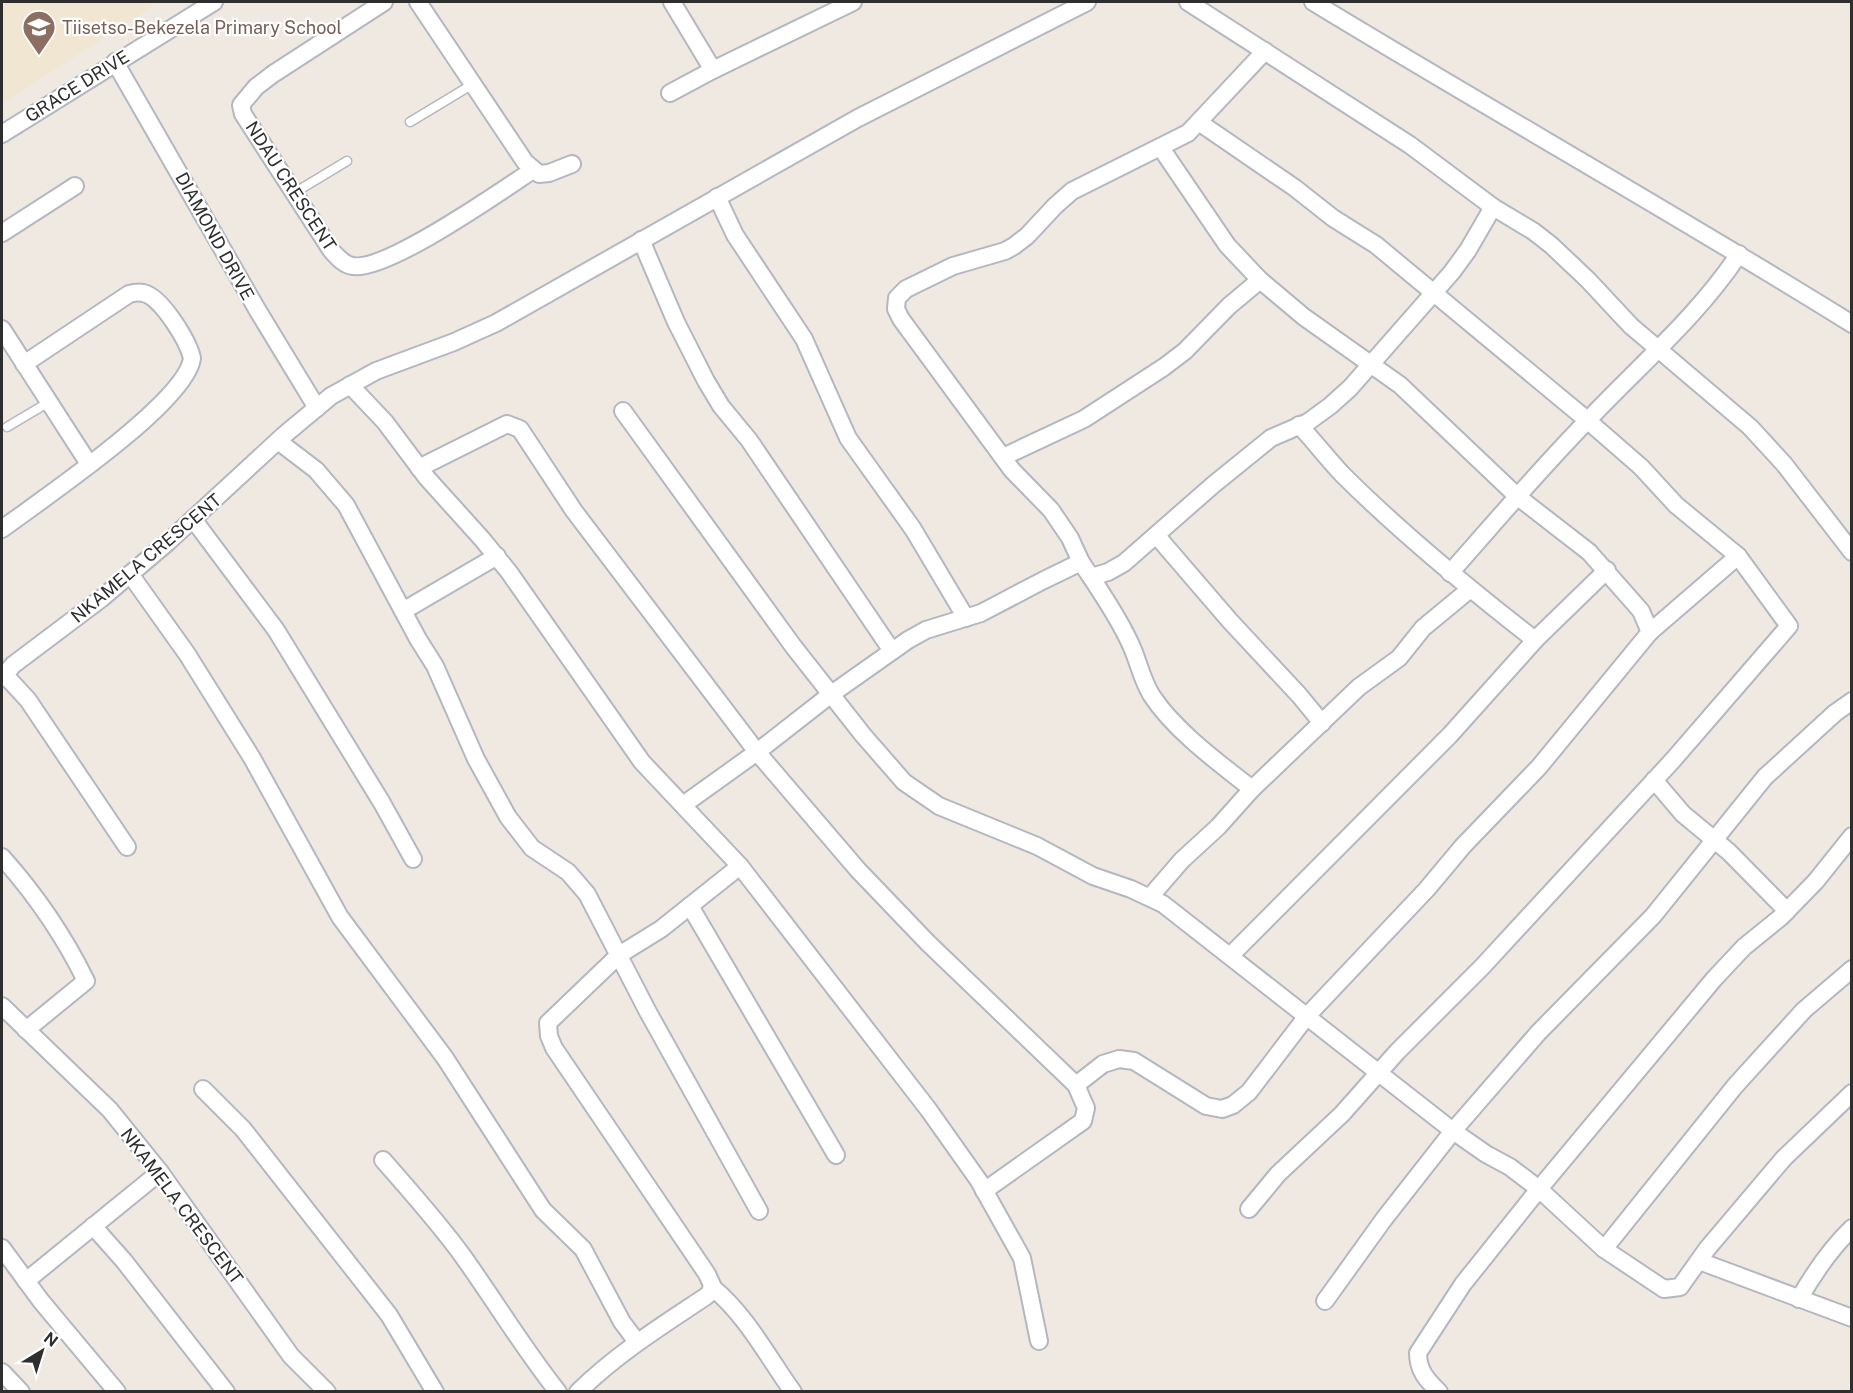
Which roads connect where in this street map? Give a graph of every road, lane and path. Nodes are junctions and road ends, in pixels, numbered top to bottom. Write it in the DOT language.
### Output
graph roads {
  1 [pos="213,2"];
  2 [pos="384,2"];
  3 [pos="418,2"];
  4 [pos="672,2"];
  5 [pos="853,2"];
  6 [pos="1088,2"];
  7 [pos="1188,2"];
  8 [pos="1313,2"];
  9 [pos="190,8"];
  10 [pos="1265,51"];
  11 [pos="115,62"];
  12 [pos="714,70"];
  13 [pos="473,84"];
  14 [pos="670,93"];
  15 [pos="410,122"];
  16 [pos="1200,123"];
  17 [pos="2,134"];
  18 [pos="1161,148"];
  19 [pos="347,161"];
  20 [pos="572,164"];
  21 [pos="533,170"];
  22 [pos="75,186"];
  23 [pos="294,193"];
  24 [pos="717,196"];
  25 [pos="1493,207"];
  26 [pos="2,233"];
  27 [pos="641,240"];
  28 [pos="1739,254"];
  29 [pos="1260,280"];
  30 [pos="1435,292"];
  31 [pos="1851,324"];
  32 [pos="2,329"];
  33 [pos="1659,348"];
  34 [pos="24,364"];
  35 [pos="1372,364"];
  36 [pos="350,384"];
  37 [pos="49,402"];
  38 [pos="316,408"];
  39 [pos="623,411"];
  40 [pos="1587,420"];
  41 [pos="1299,425"];
  42 [pos="7,427"];
  43 [pos="280,439"];
  44 [pos="1003,457"];
  45 [pos="89,464"];
  46 [pos="419,468"];
  47 [pos="1518,497"];
  48 [pos="193,519"];
  49 [pos="2,529"];
  50 [pos="1156,535"];
  51 [pos="1851,552"];
  52 [pos="496,556"];
  53 [pos="1738,556"];
  54 [pos="1081,562"];
  55 [pos="1607,570"];
  56 [pos="1450,573"];
  57 [pos="130,574"];
  58 [pos="1091,577"];
  59 [pos="1469,590"];
  60 [pos="403,611"];
  61 [pos="966,618"];
  62 [pos="1650,632"];
  63 [pos="1534,640"];
  64 [pos="892,651"];
  65 [pos="3,676"];
  66 [pos="830,695"];
  67 [pos="1851,701"];
  68 [pos="1322,723"];
  69 [pos="757,752"];
  70 [pos="1654,780"];
  71 [pos="1252,789"];
  72 [pos="683,805"];
  73 [pos="1851,836"];
  74 [pos="1713,839"];
  75 [pos="127,847"];
  76 [pos="2,857"];
  77 [pos="413,859"];
  78 [pos="740,866"];
  79 [pos="1150,897"];
  80 [pos="690,906"];
  81 [pos="1787,911"];
  82 [pos="619,955"];
  83 [pos="1230,956"];
  84 [pos="1851,969"];
  85 [pos="2,1006"];
  86 [pos="1307,1016"];
  87 [pos="26,1030"];
  88 [pos="1380,1072"];
  89 [pos="1076,1085"];
  90 [pos="202,1089"];
  91 [pos="1851,1093"];
  92 [pos="1453,1131"];
  93 [pos="836,1155"];
  94 [pos="383,1160"];
  95 [pos="159,1172"];
  96 [pos="1539,1188"];
  97 [pos="984,1191"];
  98 [pos="1249,1209"];
  99 [pos="759,1211"];
  100 [pos="93,1227"];
  101 [pos="1851,1228"];
  102 [pos="2,1248"];
  103 [pos="1604,1249"];
  104 [pos="1699,1261"];
  105 [pos="26,1281"];
  106 [pos="713,1288"];
  107 [pos="1799,1299"];
  108 [pos="1325,1301"];
  109 [pos="1851,1318"];
  110 [pos="1039,1341"];
  111 [pos="637,1342"];
  112 [pos="2,1375"];
  113 [pos="21,1392"];
  114 [pos="117,1392"];
  115 [pos="225,1392"];
  116 [pos="327,1392"];
  117 [pos="435,1392"];
  118 [pos="558,1392"];
  119 [pos="578,1392"];
  120 [pos="793,1392"];
  121 [pos="1439,1392"];
  1 -- 9 [label="street, GRACE DRIVE"];
  2 -- 23 [label="street, NDAU CRESCENT"];
  3 -- 13 [label="street"];
  4 -- 12 [label="street"];
  5 -- 12 [label="street"];
  6 -- 24 [label="street, NKAMELA CRESCENT"];
  7 -- 10 [label="street"];
  8 -- 28 [label="street"];
  9 -- 11 [label="street, GRACE DRIVE"];
  10 -- 16 [label="street"];
  10 -- 25 [label="street"];
  11 -- 17 [label="street, GRACE DRIVE"];
  11 -- 38 [label="street, DIAMOND DRIVE"];
  12 -- 14 [label="street"];
  13 -- 15 [label="lane"];
  13 -- 21 [label="street"];
  16 -- 18 [label="street"];
  16 -- 30 [label="street"];
  18 -- 29 [label="street"];
  18 -- 44 [label="street"];
  19 -- 23 [label="lane"];
  20 -- 21 [label="street, NDAU CRESCENT"];
  21 -- 23 [label="street, NDAU CRESCENT"];
  22 -- 26 [label="street"];
  24 -- 27 [label="street, NKAMELA CRESCENT"];
  24 -- 61 [label="street"];
  25 -- 30 [label="street"];
  25 -- 33 [label="street"];
  27 -- 36 [label="street, NKAMELA CRESCENT"];
  27 -- 64 [label="street"];
  28 -- 31 [label="street"];
  28 -- 33 [label="street"];
  29 -- 35 [label="street"];
  29 -- 44 [label="street"];
  30 -- 35 [label="street"];
  30 -- 40 [label="street"];
  32 -- 34 [label="street"];
  33 -- 40 [label="street"];
  33 -- 51 [label="street"];
  34 -- 37 [label="street"];
  34 -- 45 [label="street"];
  35 -- 41 [label="street"];
  35 -- 47 [label="street"];
  36 -- 38 [label="street, NKAMELA CRESCENT"];
  36 -- 46 [label="street"];
  37 -- 42 [label="lane"];
  37 -- 45 [label="street"];
  38 -- 43 [label="street, NKAMELA CRESCENT"];
  39 -- 66 [label="street"];
  40 -- 47 [label="street"];
  40 -- 53 [label="street"];
  41 -- 50 [label="street"];
  41 -- 56 [label="street"];
  43 -- 48 [label="street, NKAMELA CRESCENT"];
  43 -- 60 [label="street"];
  44 -- 54 [label="street"];
  45 -- 49 [label="street"];
  46 -- 52 [label="street"];
  46 -- 69 [label="street"];
  47 -- 55 [label="street"];
  47 -- 56 [label="street"];
  48 -- 57 [label="street, NKAMELA CRESCENT"];
  48 -- 77 [label="street"];
  50 -- 58 [label="street"];
  50 -- 68 [label="street"];
  52 -- 60 [label="street"];
  52 -- 72 [label="street"];
  53 -- 62 [label="street"];
  53 -- 70 [label="street"];
  54 -- 58 [label="street"];
  54 -- 61 [label="street"];
  55 -- 62 [label="street"];
  55 -- 63 [label="street"];
  56 -- 59 [label="street"];
  57 -- 65 [label="street, NKAMELA CRESCENT"];
  57 -- 111 [label="street"];
  58 -- 71 [label="street"];
  59 -- 63 [label="street"];
  59 -- 68 [label="street"];
  60 -- 82 [label="street"];
  61 -- 64 [label="street"];
  62 -- 86 [label="street"];
  63 -- 83 [label="street"];
  64 -- 66 [label="street"];
  65 -- 75 [label="street"];
  66 -- 69 [label="street"];
  66 -- 79 [label="street"];
  67 -- 74 [label="street"];
  68 -- 71 [label="street"];
  69 -- 72 [label="street"];
  69 -- 89 [label="street"];
  70 -- 74 [label="street"];
  70 -- 88 [label="street"];
  71 -- 79 [label="street"];
  72 -- 78 [label="street"];
  73 -- 81 [label="street"];
  74 -- 81 [label="street"];
  74 -- 92 [label="street"];
  76 -- 87 [label="street"];
  78 -- 80 [label="street"];
  78 -- 97 [label="street"];
  79 -- 83 [label="street"];
  80 -- 82 [label="street"];
  80 -- 93 [label="street"];
  81 -- 96 [label="street"];
  82 -- 99 [label="street"];
  82 -- 106 [label="street"];
  83 -- 86 [label="street"];
  84 -- 103 [label="street"];
  85 -- 87 [label="street, NKAMELA CRESCENT"];
  86 -- 88 [label="street"];
  86 -- 89 [label="street"];
  87 -- 95 [label="street, NKAMELA CRESCENT"];
  88 -- 92 [label="street"];
  88 -- 98 [label="street"];
  89 -- 97 [label="street"];
  90 -- 117 [label="street"];
  91 -- 104 [label="street"];
  92 -- 96 [label="street"];
  92 -- 108 [label="street"];
  94 -- 118 [label="street"];
  95 -- 100 [label="street"];
  95 -- 116 [label="street, NKAMELA CRESCENT"];
  96 -- 103 [label="street"];
  96 -- 121 [label="street"];
  97 -- 110 [label="street"];
  100 -- 105 [label="street"];
  100 -- 115 [label="street"];
  101 -- 107 [label="street"];
  102 -- 105 [label="street"];
  103 -- 104 [label="street"];
  104 -- 107 [label="street"];
  105 -- 114 [label="street"];
  106 -- 111 [label="street"];
  106 -- 120 [label="street"];
  107 -- 109 [label="street"];
  111 -- 119 [label="street"];
  112 -- 113 [label="street"];
}
